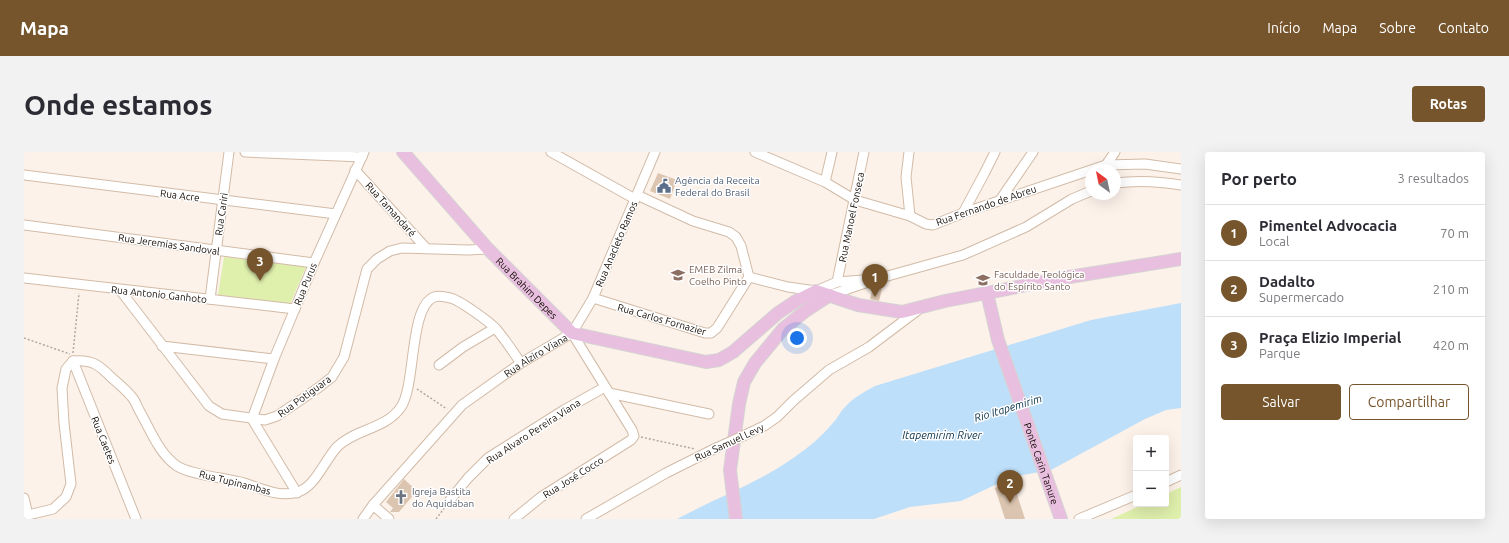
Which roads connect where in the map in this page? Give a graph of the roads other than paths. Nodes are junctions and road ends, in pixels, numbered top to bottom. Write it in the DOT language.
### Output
graph roads {
  1 [pos="229,152"];
  2 [pos="245,152"];
  3 [pos="403,152"];
  4 [pos="551,152"];
  5 [pos="655,152"];
  6 [pos="755,152"];
  7 [pos="832,152"];
  8 [pos="864,152"];
  9 [pos="909,152"];
  10 [pos="995,152"];
  11 [pos="1033,152"];
  12 [pos="1115,152"];
  13 [pos="363,154"];
  14 [pos="1107,164"];
  15 [pos="1121,165"];
  16 [pos="1181,169"];
  17 [pos="355,170"];
  18 [pos="1085,172"];
  19 [pos="24,176"];
  20 [pos="825,182"];
  21 [pos="1121,183"];
  22 [pos="1181,185"];
  23 [pos="1085,194"];
  24 [pos="636,197"];
  25 [pos="223,200"];
  26 [pos="855,200"];
  27 [pos="1000,200"];
  28 [pos="963,213"];
  29 [pos="336,214"];
  30 [pos="910,216"];
  31 [pos="24,225"];
  32 [pos="426,248"];
  33 [pos="488,249"];
  34 [pos="216,251"];
  35 [pos="1181,259"];
  36 [pos="314,263"];
  37 [pos="749,277"];
  38 [pos="24,278"];
  39 [pos="877,279"];
  40 [pos="837,282"];
  41 [pos="120,290"];
  42 [pos="816,291"];
  43 [pos="987,293"];
  44 [pos="830,295"];
  45 [pos="593,298"];
  46 [pos="210,299"];
  47 [pos="920,308"];
  48 [pos="295,309"];
  49 [pos="496,328"];
  50 [pos="572,333"];
  51 [pos="162,346"];
  52 [pos="274,359"];
  53 [pos="73,361"];
  54 [pos="521,363"];
  55 [pos="439,365"];
  56 [pos="607,390"];
  57 [pos="709,414"];
  58 [pos="252,419"];
  59 [pos="634,436"];
  60 [pos="1181,475"];
  61 [pos="1169,481"];
  62 [pos="297,493"];
  63 [pos="1133,496"];
  64 [pos="24,498"];
  65 [pos="450,500"];
  66 [pos="373,505"];
  67 [pos="26,515"];
  68 [pos="1084,518"];
  69 [pos="136,519"];
  70 [pos="363,519"];
  71 [pos="389,519"];
  72 [pos="514,519"];
  73 [pos="586,519"];
  74 [pos="736,519"];
  75 [pos="1061,519"];
  1 -- 25 [label="street, Rua Cariri"];
  2 -- 13 [label="street"];
  3 -- 33 [label="main road, Rua Brahim Depes"];
  4 -- 24 [label="street"];
  5 -- 24 [label="street, Rua Anacleto Ramos"];
  6 -- 20 [label="street, Rua Fernando de Abreu"];
  7 -- 20 [label="street"];
  8 -- 26 [label="street, Rua Manoel Fonseca"];
  9 -- 30 [label="street"];
  10 -- 28 [label="street"];
  11 -- 27 [label="street"];
  12 -- 14 [label="street"];
  13 -- 17 [label="street, Rua Purus"];
  15 -- 16 [label="street, Rua Fernando de Abreu"];
  17 -- 29 [label="street, Rua Purus"];
  17 -- 32 [label="street, Rua Tamandaré"];
  18 -- 27 [label="street, Rua Fernando de Abreu"];
  19 -- 25 [label="street, Rua Acre"];
  20 -- 26 [label="street, Rua Fernando de Abreu"];
  21 -- 22 [label="street"];
  23 -- 39 [label="street"];
  24 -- 37 [label="street"];
  24 -- 45 [label="street, Rua Anacleto Ramos"];
  25 -- 29 [label="street, Rua Acre"];
  25 -- 34 [label="street, Rua Cariri"];
  26 -- 30 [label="street, Rua Fernando de Abreu"];
  26 -- 40 [label="street, Rua Manoel Fonseca"];
  27 -- 28 [label="street, Rua Fernando de Abreu"];
  28 -- 30 [label="street, Rua Fernando de Abreu"];
  29 -- 36 [label="street, Rua Purus"];
  31 -- 34 [label="street, Rua Jeremias Sandoval"];
  32 -- 33 [label="street, Rua Potiguara"];
  32 -- 58 [label="street, Rua Potiguara"];
  33 -- 50 [label="main road, Rua Brahim Depes"];
  34 -- 36 [label="street, Rua Jeremias Sandoval"];
  34 -- 46 [label="street, Rua Cariri"];
  35 -- 43 [label="main road"];
  36 -- 48 [label="street, Rua Purus"];
  37 -- 42 [label="street"];
  37 -- 45 [label="street, Rua Carlos Fornazier"];
  38 -- 41 [label="street, Rua Antonio Ganhoto"];
  39 -- 40 [label="street"];
  39 -- 44 [label="street"];
  40 -- 42 [label="street"];
  41 -- 46 [label="street, Rua Antonio Ganhoto"];
  41 -- 51 [label="street, Rua Potiguara"];
  42 -- 44 [label="main road"];
  42 -- 50 [label="main road, Rua Alziro Viana"];
  43 -- 47 [label="main road"];
  43 -- 75 [label="main road, Ponte Carin Tanure"];
  44 -- 47 [label="main road"];
  44 -- 74 [label="main road"];
  45 -- 50 [label="street, Rua Anacleto Ramos"];
  46 -- 48 [label="street, Rua Antonio Ganhoto"];
  47 -- 73 [label="street, Rua Samuel Levy, bridge"];
  48 -- 52 [label="street, Rua Purus"];
  49 -- 54 [label="street"];
  49 -- 55 [label="street"];
  49 -- 62 [label="street"];
  50 -- 54 [label="street, Rua Alziro Viana"];
  50 -- 56 [label="street, Rua Brahim Depes"];
  51 -- 52 [label="street"];
  51 -- 58 [label="street, Rua Potiguara"];
  52 -- 58 [label="street, Rua Purus"];
  53 -- 62 [label="street, Rua Tupinambas"];
  53 -- 67 [label="street"];
  53 -- 69 [label="street, Rua Caetes"];
  54 -- 66 [label="street, Rua Alziro Viana"];
  56 -- 57 [label="street"];
  56 -- 59 [label="street, Rua Brahim Depes"];
  56 -- 65 [label="street, Rua Alvaro Pereira Viana"];
  58 -- 62 [label="street"];
  59 -- 72 [label="street, Rua José Cocco"];
  60 -- 61 [label="street"];
  63 -- 68 [label="street"];
  64 -- 67 [label="street"];
  66 -- 70 [label="street, Rua Alziro Viana"];
  66 -- 71 [label="street"];
}
